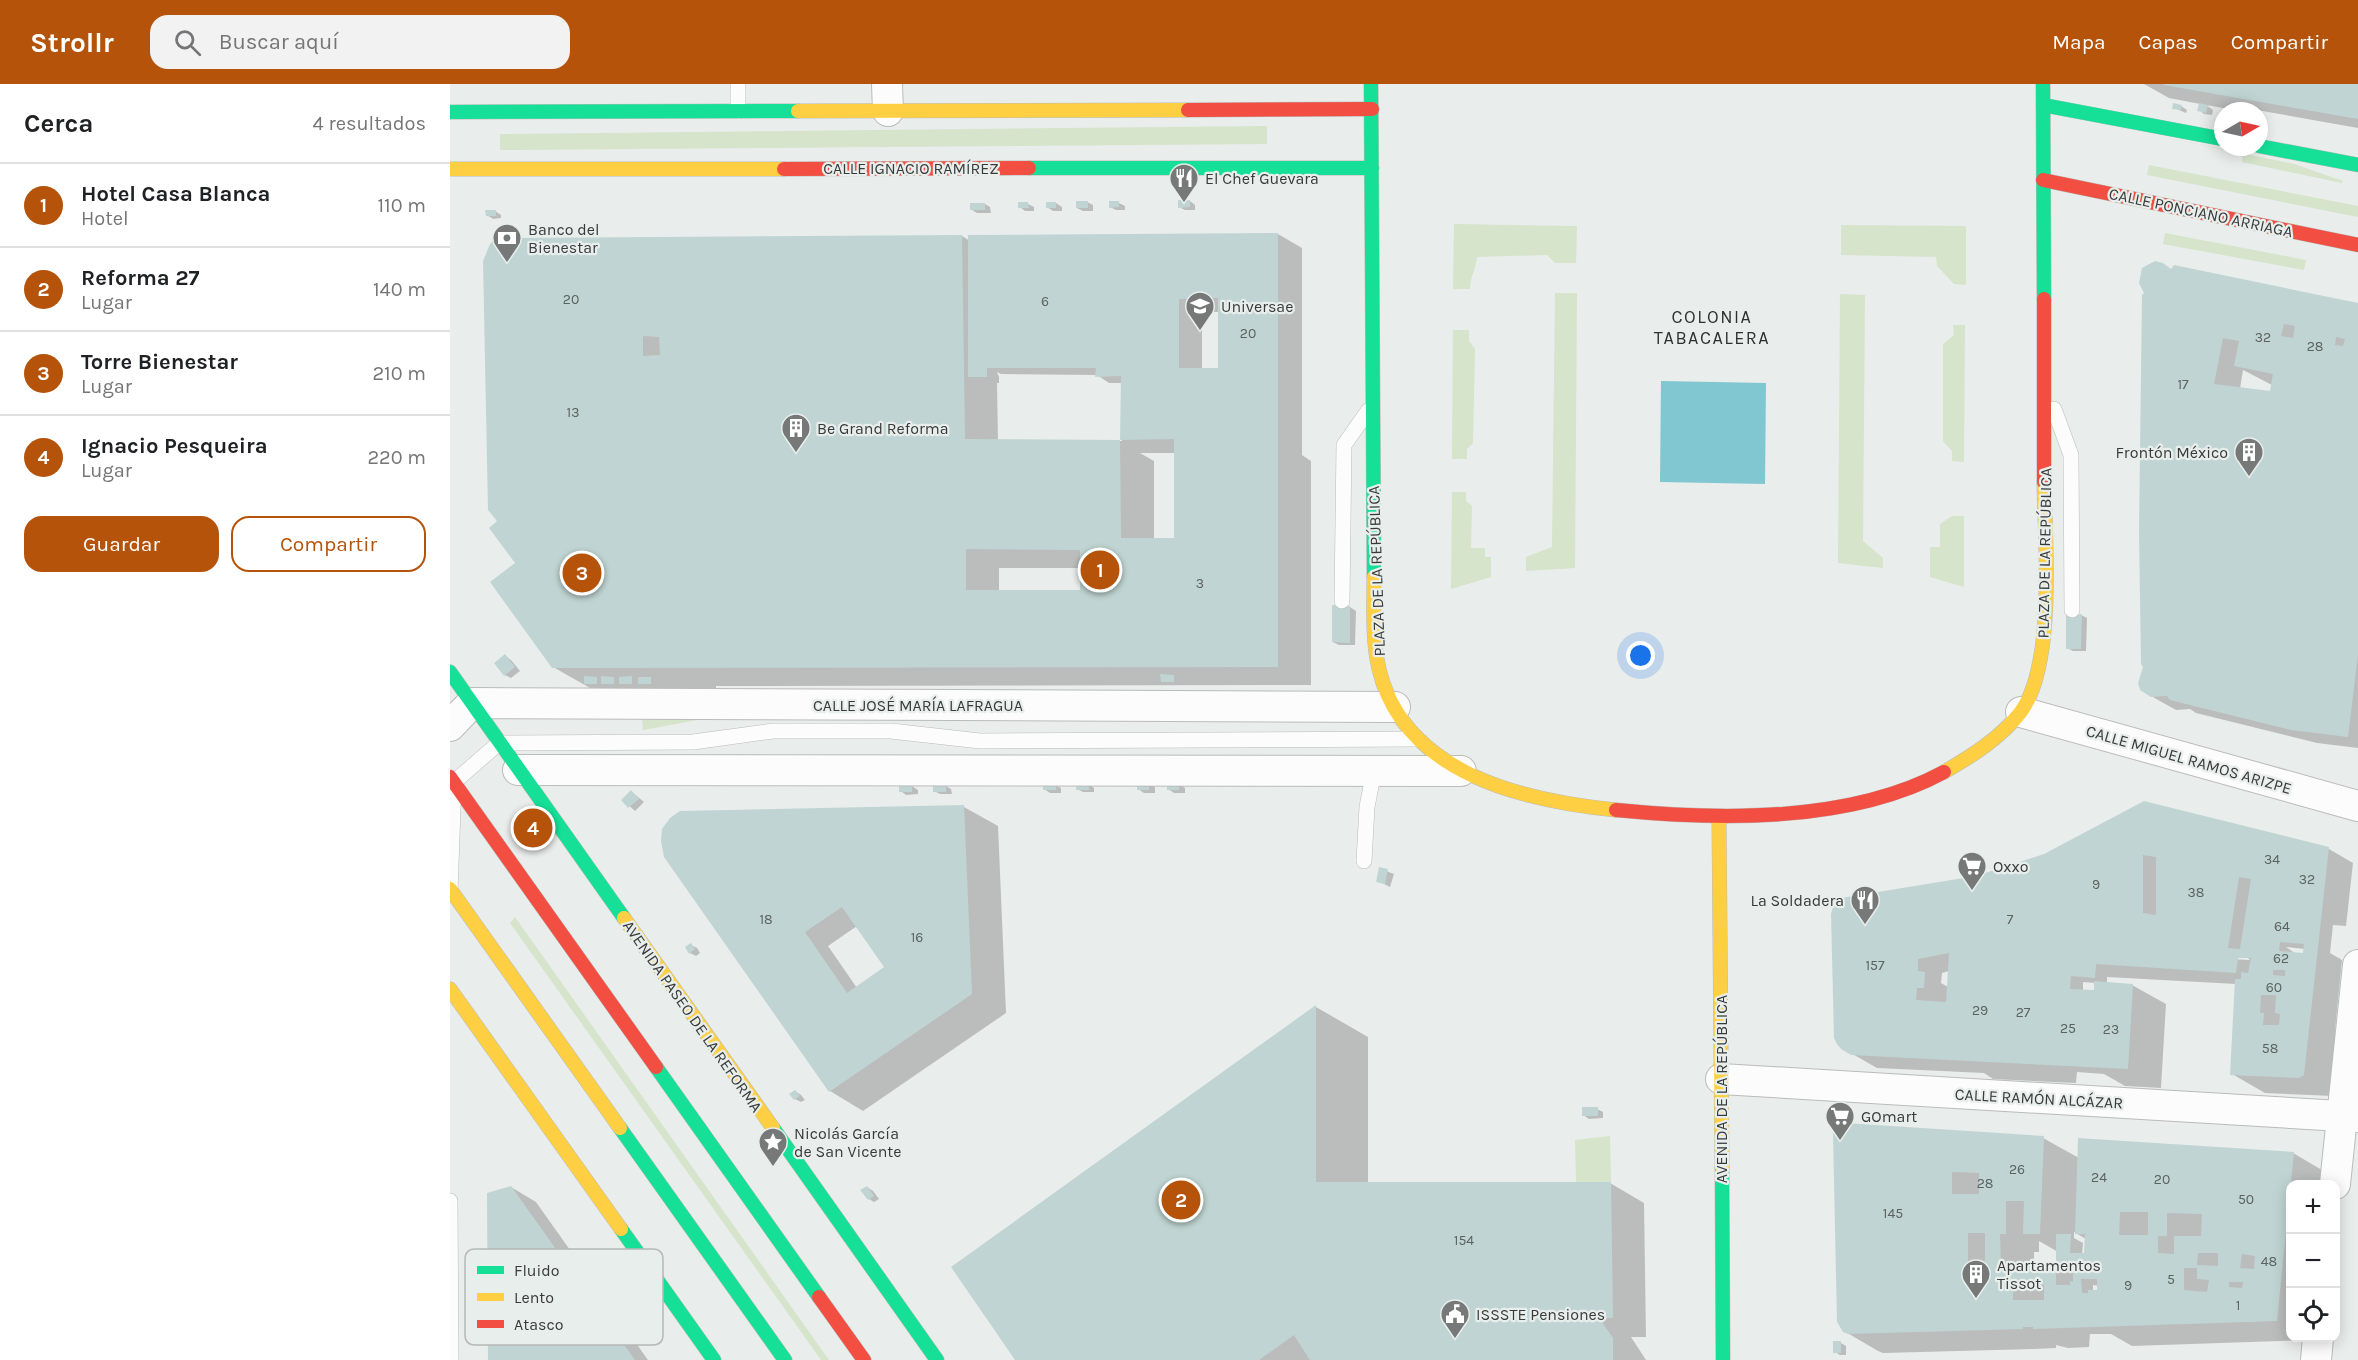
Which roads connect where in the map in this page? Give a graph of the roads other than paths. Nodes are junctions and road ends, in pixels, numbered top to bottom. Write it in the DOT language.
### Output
graph roads {
  1 [pos="738,84"];
  2 [pos="1371,84"];
  3 [pos="2043,84"];
  4 [pos="887,97"];
  5 [pos="2043,105"];
  6 [pos="1372,109"];
  7 [pos="738,111"];
  8 [pos="450,112"];
  9 [pos="2214,137"];
  10 [pos="2268,148"];
  11 [pos="2358,165"];
  12 [pos="1372,168"];
  13 [pos="450,169"];
  14 [pos="2043,180"];
  15 [pos="2358,245"];
  16 [pos="2044,384"];
  17 [pos="1373,405"];
  18 [pos="1342,601"];
  19 [pos="2072,610"];
  20 [pos="450,672"];
  21 [pos="472,703"];
  22 [pos="1395,707"];
  23 [pos="2021,712"];
  24 [pos="450,726"];
  25 [pos="1420,739"];
  26 [pos="499,743"];
  27 [pos="518,770"];
  28 [pos="1374,771"];
  29 [pos="1461,771"];
  30 [pos="452,780"];
  31 [pos="2358,806"];
  32 [pos="1719,818"];
  33 [pos="1364,861"];
  34 [pos="450,889"];
  35 [pos="450,911"];
  36 [pos="2358,965"];
  37 [pos="450,989"];
  38 [pos="1721,1079"];
  39 [pos="2350,1117"];
  40 [pos="2336,1180"];
  41 [pos="450,1201"];
  42 [pos="635,1249"];
  43 [pos="663,1288"];
  44 [pos="2318,1342"];
  45 [pos="452,1360"];
  46 [pos="714,1360"];
  47 [pos="785,1360"];
  48 [pos="864,1360"];
  49 [pos="937,1360"];
  50 [pos="1723,1360"];
  51 [pos="2316,1360"];
  1 -- 7 [label="lane"];
  2 -- 6 [label="main road, PLAZA DE LA REPÚBLICA"];
  3 -- 5 [label="main road, PLAZA DE LA REPÚBLICA"];
  4 -- 6 [label="main road"];
  4 -- 7 [label="main road"];
  5 -- 9 [label="main road"];
  5 -- 14 [label="main road, PLAZA DE LA REPÚBLICA"];
  6 -- 12 [label="main road, PLAZA DE LA REPÚBLICA"];
  7 -- 8 [label="main road"];
  10 -- 11 [label="main road"];
  12 -- 13 [label="main road, CALLE IGNACIO RAMÍREZ"];
  12 -- 17 [label="main road, PLAZA DE LA REPÚBLICA"];
  14 -- 15 [label="main road, CALLE PONCIANO ARRIAGA"];
  14 -- 16 [label="main road, PLAZA DE LA REPÚBLICA"];
  16 -- 19 [label="lane"];
  16 -- 23 [label="main road, PLAZA DE LA REPÚBLICA"];
  17 -- 18 [label="lane"];
  17 -- 22 [label="main road, PLAZA DE LA REPÚBLICA"];
  20 -- 21 [label="main road, AVENIDA PASEO DE LA REFORMA"];
  21 -- 22 [label="street, CALLE JOSÉ MARÍA LAFRAGUA"];
  21 -- 24 [label="street"];
  21 -- 26 [label="main road, AVENIDA PASEO DE LA REFORMA"];
  22 -- 25 [label="main road, PLAZA DE LA REPÚBLICA"];
  23 -- 31 [label="street, CALLE MIGUEL RAMOS ARIZPE"];
  23 -- 32 [label="main road, PLAZA DE LA REPÚBLICA"];
  25 -- 26 [label="lane"];
  25 -- 29 [label="main road, PLAZA DE LA REPÚBLICA"];
  26 -- 27 [label="main road, AVENIDA PASEO DE LA REFORMA"];
  26 -- 30 [label="lane"];
  27 -- 28 [label="street"];
  27 -- 49 [label="main road, AVENIDA PASEO DE LA REFORMA"];
  28 -- 29 [label="street"];
  28 -- 33 [label="lane"];
  29 -- 32 [label="main road, PLAZA DE LA REPÚBLICA"];
  30 -- 34 [label="lane"];
  30 -- 48 [label="main road"];
  32 -- 38 [label="main road, AVENIDA DE LA REPÚBLICA"];
  34 -- 35 [label="lane"];
  34 -- 47 [label="main road"];
  36 -- 39 [label="street"];
  37 -- 42 [label="main road"];
  38 -- 39 [label="street, CALLE RAMÓN ALCÁZAR"];
  38 -- 50 [label="main road, AVENIDA DE LA REPÚBLICA"];
  39 -- 40 [label="street"];
  41 -- 45 [label="lane"];
  43 -- 46 [label="main road"];
  44 -- 51 [label="street"];
}
